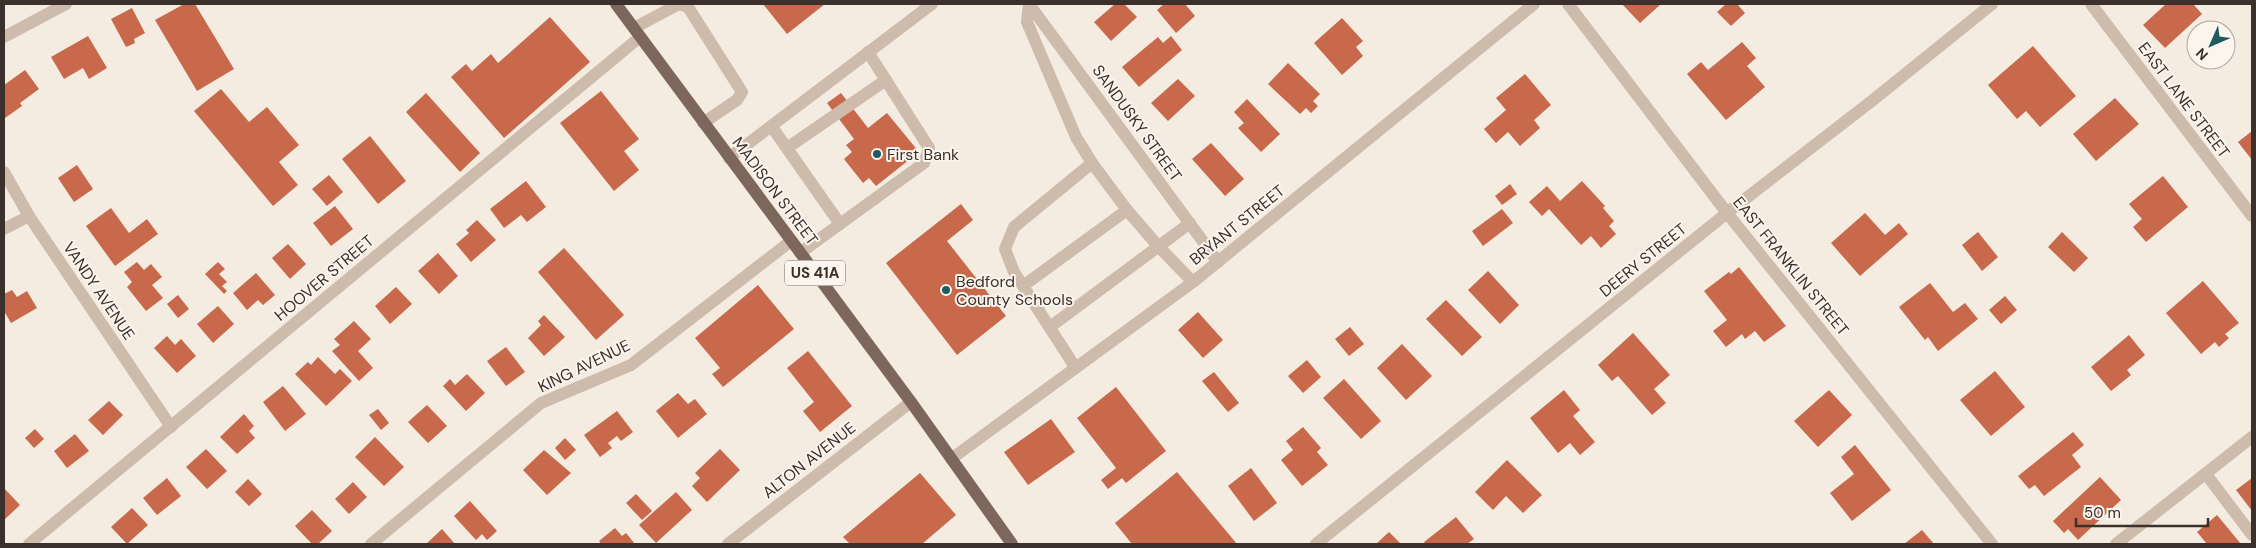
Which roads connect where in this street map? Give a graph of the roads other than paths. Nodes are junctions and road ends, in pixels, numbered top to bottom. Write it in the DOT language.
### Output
graph roads {
  1 [pos="66,4"];
  2 [pos="616,4"];
  3 [pos="932,4"];
  4 [pos="1029,4"];
  5 [pos="1534,4"];
  6 [pos="1568,4"];
  7 [pos="1992,4"];
  8 [pos="2091,4"];
  9 [pos="637,32"];
  10 [pos="4,37"];
  11 [pos="868,52"];
  12 [pos="886,80"];
  13 [pos="704,123"];
  14 [pos="772,127"];
  15 [pos="787,148"];
  16 [pos="730,158"];
  17 [pos="1092,163"];
  18 [pos="4,172"];
  19 [pos="1127,210"];
  20 [pos="1727,213"];
  21 [pos="29,216"];
  22 [pos="2252,216"];
  23 [pos="1190,223"];
  24 [pos="840,224"];
  25 [pos="4,229"];
  26 [pos="791,241"];
  27 [pos="1158,246"];
  28 [pos="800,253"];
  29 [pos="1218,262"];
  30 [pos="1193,282"];
  31 [pos="1023,286"];
  32 [pos="1050,328"];
  33 [pos="1075,367"];
  34 [pos="911,402"];
  35 [pos="171,427"];
  36 [pos="2252,438"];
  37 [pos="950,459"];
  38 [pos="2206,474"];
  39 [pos="2252,535"];
  40 [pos="29,544"];
  41 [pos="371,544"];
  42 [pos="728,544"];
  43 [pos="1012,544"];
  44 [pos="1316,544"];
  45 [pos="1992,544"];
  46 [pos="2116,544"];
  1 -- 10 [label="street"];
  2 -- 9 [label="main road, MADISON STREET / US 41A"];
  3 -- 11 [label="street"];
  4 -- 17 [label="street"];
  4 -- 23 [label="street, SANDUSKY STREET"];
  5 -- 29 [label="street, BRYANT STREET"];
  6 -- 20 [label="street, EAST FRANKLIN STREET"];
  7 -- 20 [label="street, DEERY STREET"];
  8 -- 22 [label="street, EAST LANE STREET"];
  9 -- 13 [label="main road, MADISON STREET / US 41A"];
  9 -- 13 [label="street, HOOVER STREET"];
  9 -- 35 [label="street, HOOVER STREET"];
  11 -- 12 [label="street"];
  11 -- 14 [label="street"];
  12 -- 15 [label="street"];
  12 -- 24 [label="street"];
  13 -- 16 [label="main road, MADISON STREET / US 41A"];
  14 -- 15 [label="street"];
  14 -- 16 [label="street"];
  15 -- 24 [label="street"];
  16 -- 26 [label="main road, MADISON STREET / US 41A"];
  17 -- 19 [label="street"];
  17 -- 31 [label="street"];
  18 -- 21 [label="street, VANDY AVENUE"];
  19 -- 27 [label="street"];
  19 -- 31 [label="street"];
  20 -- 44 [label="street, DEERY STREET"];
  20 -- 45 [label="street, EAST FRANKLIN STREET"];
  21 -- 25 [label="street"];
  21 -- 35 [label="street, VANDY AVENUE"];
  23 -- 27 [label="street"];
  23 -- 29 [label="street, SANDUSKY STREET"];
  24 -- 28 [label="street"];
  26 -- 28 [label="main road, MADISON STREET / US 41A"];
  26 -- 41 [label="street, KING AVENUE"];
  27 -- 30 [label="street"];
  27 -- 32 [label="street"];
  28 -- 34 [label="main road, MADISON STREET / US 41A"];
  29 -- 30 [label="street, BRYANT STREET"];
  30 -- 33 [label="street, BRYANT STREET"];
  31 -- 32 [label="street"];
  32 -- 33 [label="street"];
  33 -- 37 [label="street, BRYANT STREET"];
  34 -- 37 [label="main road, MADISON STREET / US 41A"];
  34 -- 42 [label="street, ALTON AVENUE"];
  35 -- 40 [label="street, HOOVER STREET"];
  36 -- 38 [label="street"];
  37 -- 43 [label="main road, MADISON STREET / US 41A"];
  38 -- 39 [label="street"];
  38 -- 46 [label="street"];
}
